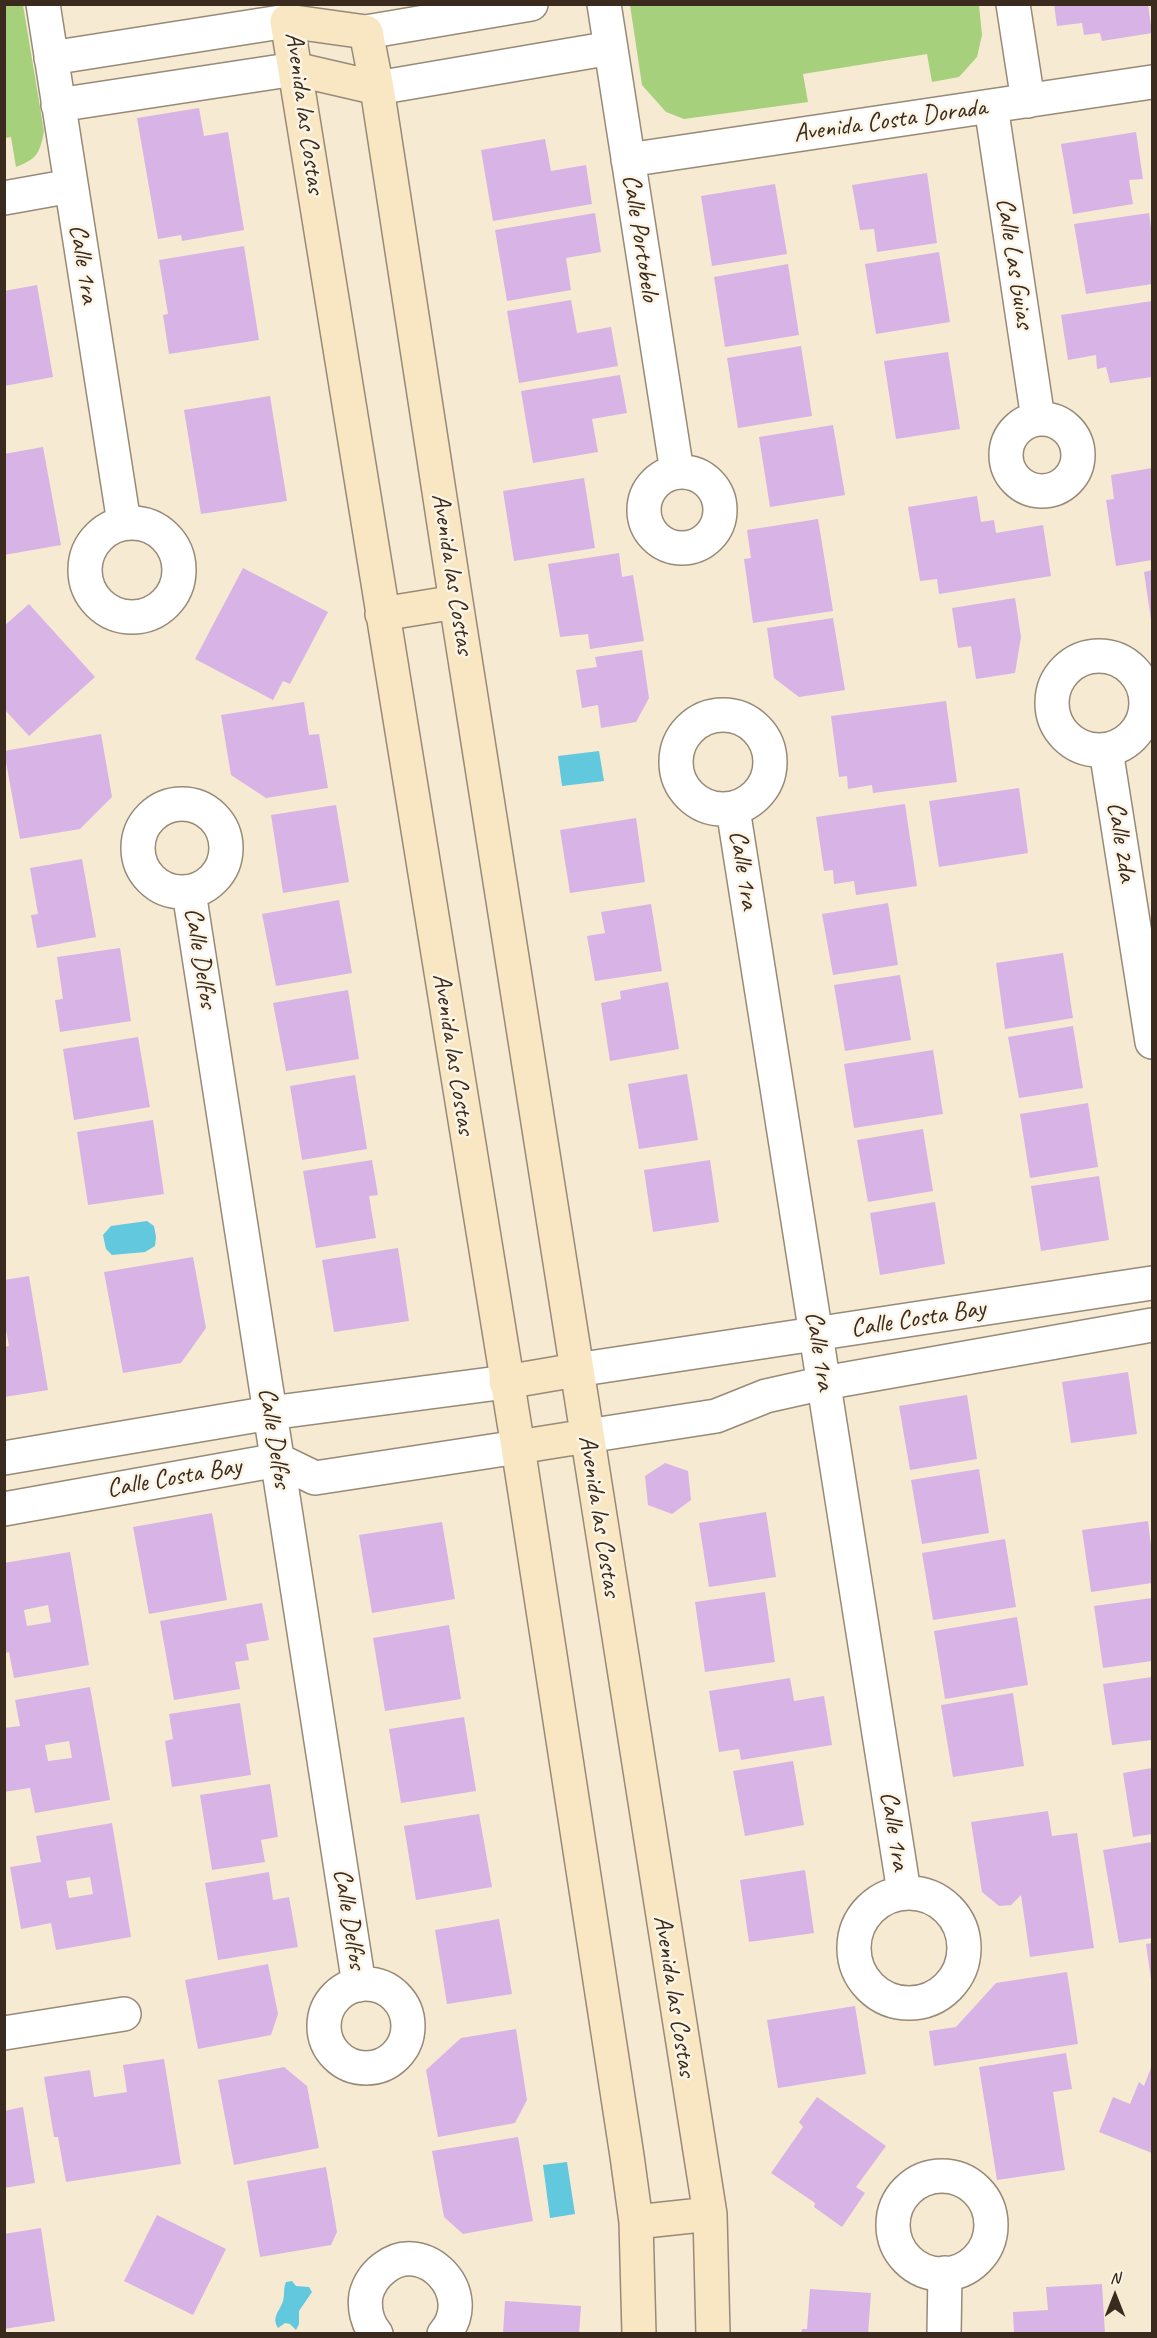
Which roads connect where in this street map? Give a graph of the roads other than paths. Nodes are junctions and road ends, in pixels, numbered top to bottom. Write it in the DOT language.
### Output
graph roads {
  1 [pos="43,4"];
  2 [pos="531,4"];
  3 [pos="604,4"];
  4 [pos="1013,4"];
  5 [pos="287,21"];
  6 [pos="366,32"];
  7 [pos="611,48"];
  8 [pos="51,58"];
  9 [pos="295,69"];
  10 [pos="1152,82"];
  11 [pos="377,88"];
  12 [pos="1028,100"];
  13 [pos="58,105"];
  14 [pos="991,106"];
  15 [pos="628,160"];
  16 [pos="71,186"];
  17 [pos="4,198"];
  18 [pos="1038,419"];
  19 [pos="677,472"];
  20 [pos="124,523"];
  21 [pos="456,602"];
  22 [pos="382,614"];
  23 [pos="1107,750"];
  24 [pos="733,809"];
  25 [pos="189,892"];
  26 [pos="1152,1042"];
  27 [pos="1152,1283"];
  28 [pos="1152,1325"];
  29 [pos="816,1334"];
  30 [pos="576,1370"];
  31 [pos="506,1382"];
  32 [pos="824,1383"];
  33 [pos="270,1413"];
  34 [pos="587,1437"];
  35 [pos="518,1447"];
  36 [pos="4,1458"];
  37 [pos="278,1460"];
  38 [pos="4,1509"];
  39 [pos="904,1892"];
  40 [pos="359,1985"];
  41 [pos="124,2014"];
  42 [pos="4,2033"];
  43 [pos="710,2214"];
  44 [pos="636,2222"];
  45 [pos="945,2273"];
  46 [pos="376,2334"];
  47 [pos="444,2334"];
  48 [pos="639,2334"];
  49 [pos="713,2334"];
  50 [pos="944,2334"];
  1 -- 8 [label="street, Calle 1ra"];
  2 -- 6 [label="street"];
  3 -- 7 [label="street, Calle Portobelo"];
  4 -- 12 [label="street"];
  5 -- 6 [label="street, Avenida las Costas"];
  5 -- 8 [label="street"];
  5 -- 9 [label="street, Avenida las Costas"];
  6 -- 11 [label="street, Avenida las Costas"];
  7 -- 11 [label="street"];
  7 -- 15 [label="street, Calle Portobelo"];
  8 -- 13 [label="street, Calle 1ra"];
  9 -- 11 [label="street"];
  9 -- 13 [label="street"];
  9 -- 22 [label="street, Avenida las Costas"];
  10 -- 12 [label="street, Avenida Costa Dorada"];
  11 -- 21 [label="street, Avenida las Costas"];
  12 -- 14 [label="street, Avenida Costa Dorada"];
  13 -- 16 [label="street, Calle 1ra"];
  14 -- 15 [label="street, Avenida Costa Dorada"];
  14 -- 18 [label="street, Calle Las Guias"];
  15 -- 19 [label="street, Calle Portobelo"];
  16 -- 17 [label="street"];
  16 -- 20 [label="street, Calle 1ra"];
  21 -- 22 [label="street"];
  21 -- 30 [label="street, Avenida las Costas"];
  22 -- 31 [label="street, Avenida las Costas"];
  23 -- 26 [label="street, Calle 2da"];
  24 -- 29 [label="street, Calle 1ra"];
  25 -- 33 [label="street, Calle Delfos"];
  27 -- 29 [label="street, Calle Costa Bay"];
  28 -- 32 [label="street, Calle Costa Bay"];
  29 -- 30 [label="street, Calle Costa Bay"];
  29 -- 32 [label="street, Calle 1ra"];
  30 -- 31 [label="street"];
  30 -- 34 [label="street, Avenida las Costas"];
  31 -- 33 [label="street, Calle Costa Bay"];
  31 -- 35 [label="street, Avenida las Costas"];
  32 -- 34 [label="street, Calle Costa Bay"];
  32 -- 39 [label="street, Calle 1ra"];
  33 -- 36 [label="street, Calle Costa Bay"];
  33 -- 37 [label="street, Calle Delfos"];
  34 -- 35 [label="street"];
  34 -- 43 [label="street, Avenida las Costas"];
  35 -- 37 [label="street, Calle Costa Bay"];
  35 -- 44 [label="street, Avenida las Costas"];
  37 -- 38 [label="street, Calle Costa Bay"];
  37 -- 40 [label="street, Calle Delfos"];
  41 -- 42 [label="street"];
  43 -- 44 [label="street"];
  43 -- 49 [label="street, Avenida las Costas"];
  44 -- 48 [label="street, Avenida las Costas"];
  45 -- 50 [label="street"];
  46 -- 47 [label="street"];
}
